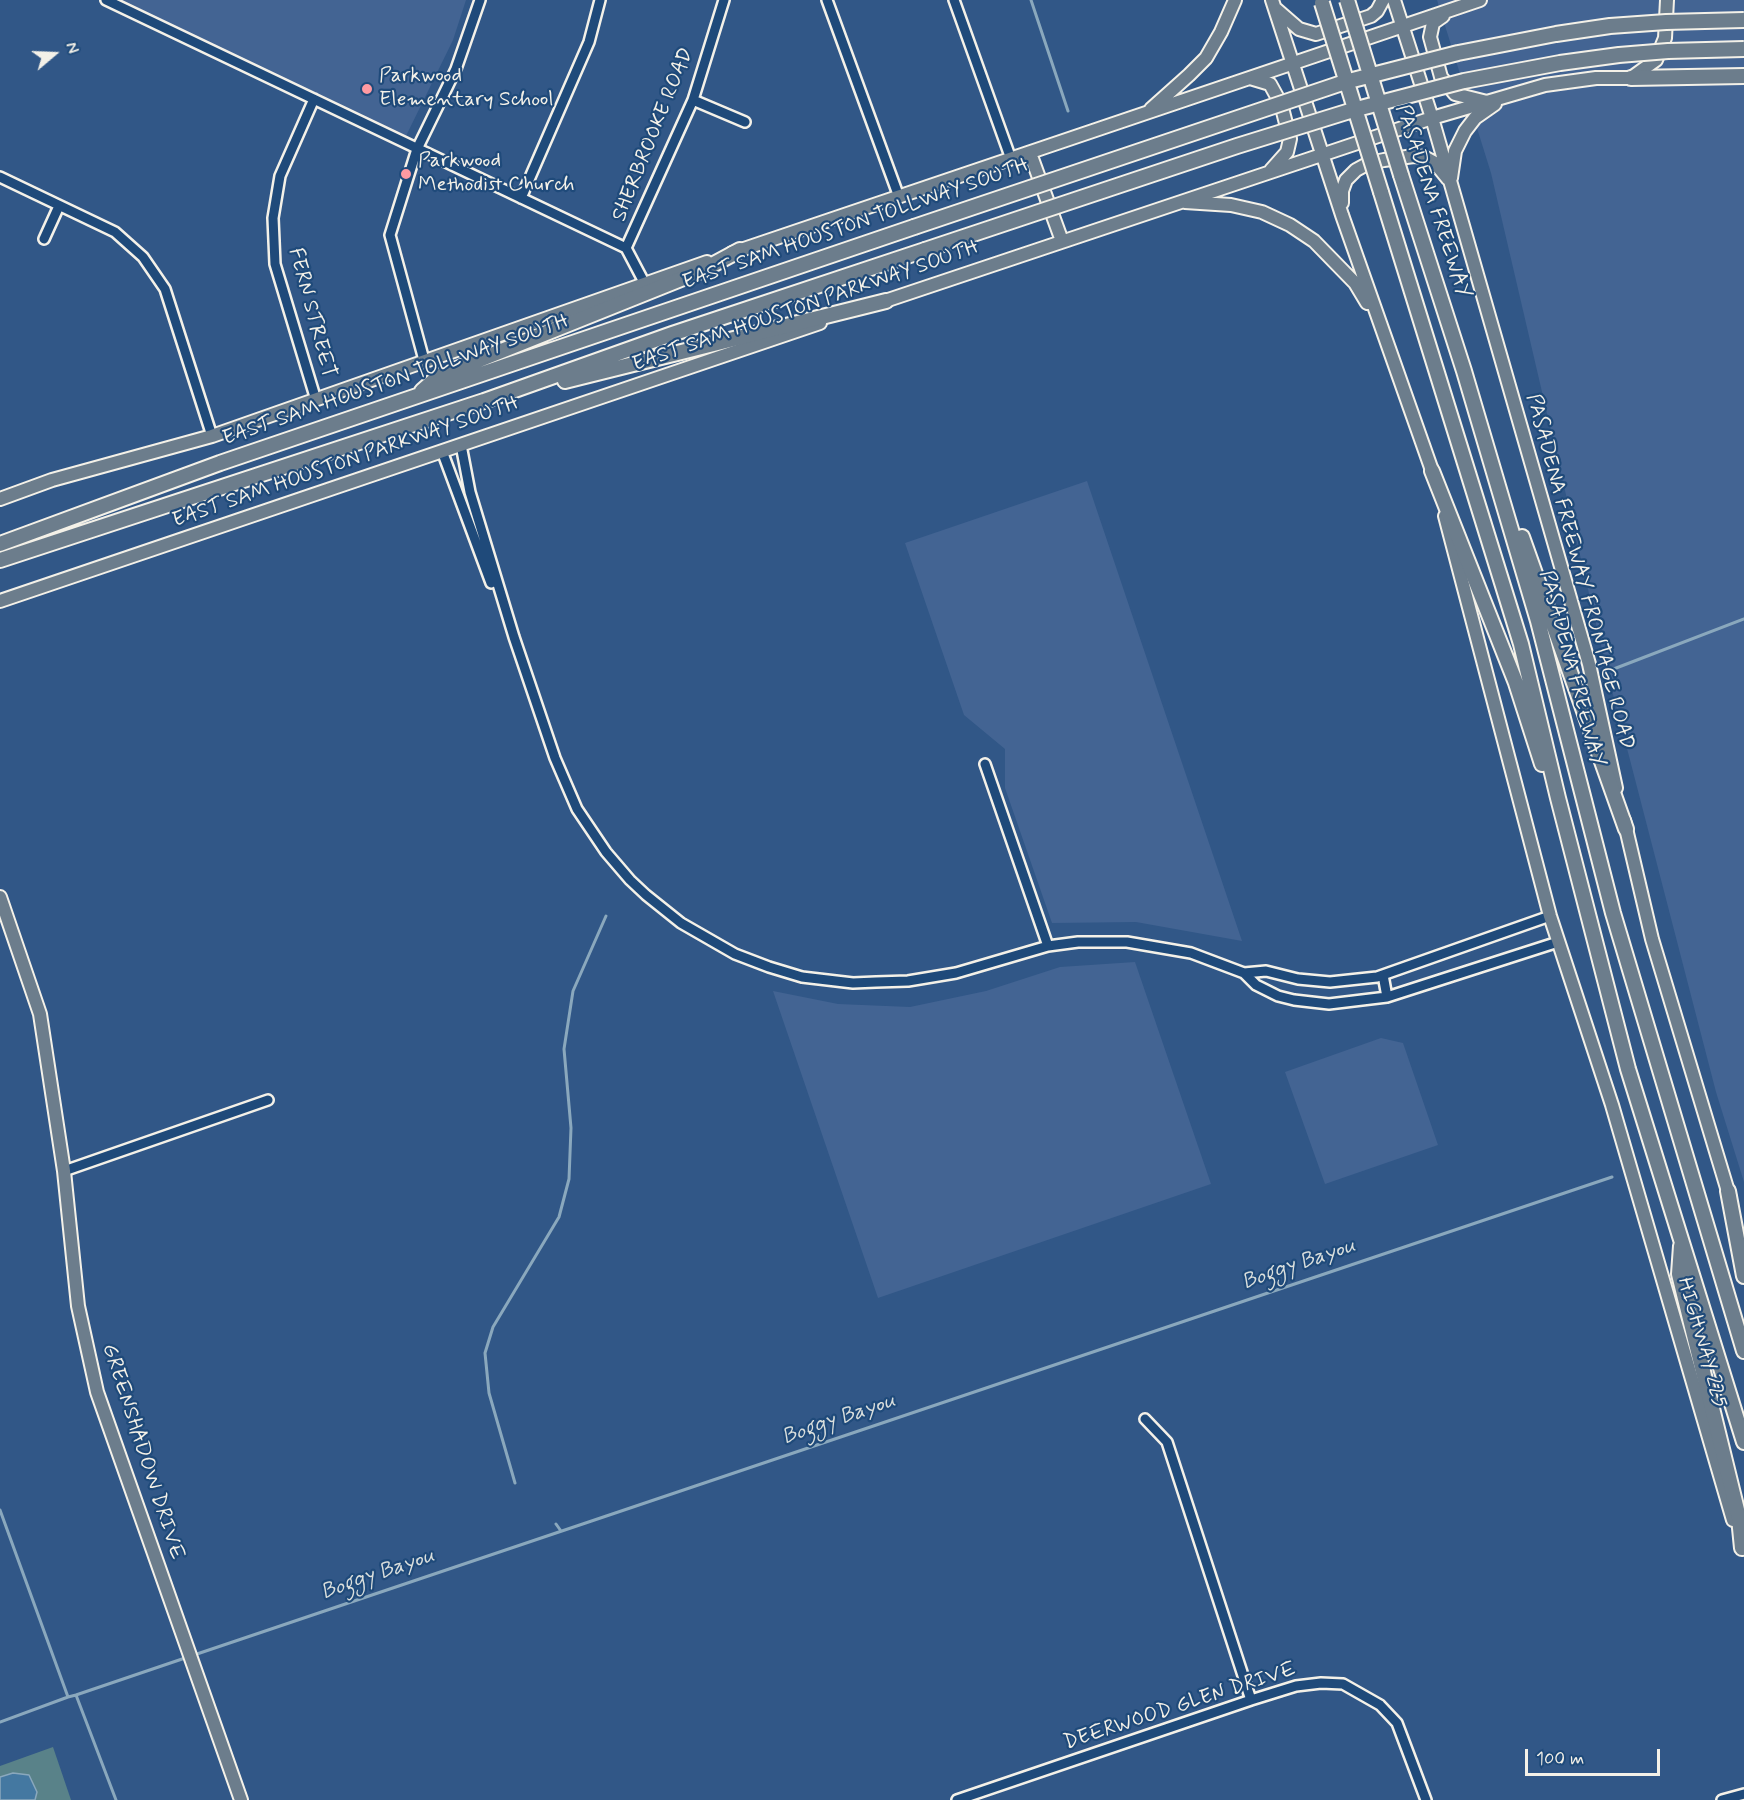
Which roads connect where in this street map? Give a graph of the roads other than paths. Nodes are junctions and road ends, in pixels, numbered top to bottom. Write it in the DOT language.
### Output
graph roads {
  1 [pos="106,0"];
  2 [pos="480,0"];
  3 [pos="600,0"];
  4 [pos="724,0"];
  5 [pos="827,0"];
  6 [pos="954,0"];
  7 [pos="1235,0"];
  8 [pos="1347,0"];
  9 [pos="1383,0"];
  10 [pos="1394,0"];
  11 [pos="1480,0"];
  12 [pos="1667,0"];
  13 [pos="1322,1"];
  14 [pos="1273,3"];
  15 [pos="1452,10"];
  16 [pos="1744,20"];
  17 [pos="1402,28"];
  18 [pos="1744,49"];
  19 [pos="1293,64"];
  20 [pos="1744,76"];
  21 [pos="1250,78"];
  22 [pos="1631,78"];
  23 [pos="1505,97"];
  24 [pos="314,99"];
  25 [pos="693,100"];
  26 [pos="1487,102"];
  27 [pos="1146,114"];
  28 [pos="1432,118"];
  29 [pos="745,122"];
  30 [pos="417,149"];
  31 [pos="1030,153"];
  32 [pos="1323,154"];
  33 [pos="1011,159"];
  34 [pos="1270,171"];
  35 [pos="0,177"];
  36 [pos="1450,182"];
  37 [pos="899,197"];
  38 [pos="521,198"];
  39 [pos="1178,202"];
  40 [pos="59,206"];
  41 [pos="1342,215"];
  42 [pos="44,239"];
  43 [pos="1062,241"];
  44 [pos="626,248"];
  45 [pos="740,250"];
  46 [pos="645,284"];
  47 [pos="886,301"];
  48 [pos="1383,333"];
  49 [pos="424,360"];
  50 [pos="1464,371"];
  51 [pos="416,396"];
  52 [pos="316,400"];
  53 [pos="484,401"];
  54 [pos="212,436"];
  55 [pos="461,445"];
  56 [pos="442,451"];
  57 [pos="1432,471"];
  58 [pos="0,499"];
  59 [pos="0,544"];
  60 [pos="0,560"];
  61 [pos="0,601"];
  62 [pos="514,638"];
  63 [pos="985,765"];
  64 [pos="1558,798"];
  65 [pos="1626,829"];
  66 [pos="0,897"];
  67 [pos="1550,916"];
  68 [pos="1558,942"];
  69 [pos="1047,946"];
  70 [pos="1244,973"];
  71 [pos="1383,975"];
  72 [pos="1387,997"];
  73 [pos="268,1100"];
  74 [pos="64,1171"];
  75 [pos="1728,1191"];
  76 [pos="1682,1238"];
  77 [pos="1744,1242"];
  78 [pos="1744,1276"];
  79 [pos="1744,1351"];
  80 [pos="1145,1419"];
  81 [pos="1744,1442"];
  82 [pos="1743,1553"];
  83 [pos="1251,1700"];
  84 [pos="1744,1794"];
  85 [pos="241,1800"];
  86 [pos="957,1800"];
  87 [pos="1426,1800"];
  88 [pos="1722,1800"];
  1 -- 24 [label="street"];
  2 -- 30 [label="street"];
  3 -- 38 [label="street"];
  4 -- 25 [label="street, SHERBROOKE ROAD"];
  5 -- 37 [label="street"];
  6 -- 33 [label="street"];
  7 -- 27 [label="main road"];
  8 -- 50 [label="highway, PASADENA FREEWAY, bridge"];
  9 -- 14 [label="main road"];
  10 -- 17 [label="main road, PASADENA FREEWAY FRONTAGE ROAD"];
  11 -- 15 [label="main road"];
  12 -- 22 [label="main road"];
  13 -- 64 [label="highway, PASADENA FREEWAY, bridge"];
  14 -- 19 [label="main road"];
  15 -- 17 [label="main road"];
  15 -- 26 [label="main road"];
  16 -- 51 [label="highway, EAST SAM HOUSTON TOLLWAY SOUTH, bridge"];
  17 -- 19 [label="main road"];
  17 -- 28 [label="main road, PASADENA FREEWAY FRONTAGE ROAD"];
  18 -- 53 [label="highway, EAST SAM HOUSTON TOLLWAY SOUTH, bridge"];
  19 -- 21 [label="main road"];
  19 -- 32 [label="main road"];
  20 -- 22 [label="highway"];
  21 -- 27 [label="main road"];
  21 -- 34 [label="main road"];
  22 -- 23 [label="main road, EAST SAM HOUSTON PARKWAY SOUTH"];
  23 -- 26 [label="main road, EAST SAM HOUSTON PARKWAY SOUTH"];
  23 -- 36 [label="main road"];
  24 -- 30 [label="street"];
  24 -- 52 [label="street, FERN STREET"];
  25 -- 29 [label="street"];
  25 -- 44 [label="street, SHERBROOKE ROAD"];
  26 -- 28 [label="main road, EAST SAM HOUSTON PARKWAY SOUTH"];
  27 -- 31 [label="main road"];
  28 -- 32 [label="main road, EAST SAM HOUSTON PARKWAY SOUTH"];
  28 -- 36 [label="main road, PASADENA FREEWAY FRONTAGE ROAD"];
  30 -- 38 [label="street"];
  30 -- 49 [label="street"];
  31 -- 33 [label="main road"];
  31 -- 43 [label="main road"];
  32 -- 34 [label="main road, EAST SAM HOUSTON PARKWAY SOUTH"];
  32 -- 41 [label="main road"];
  33 -- 37 [label="main road"];
  34 -- 39 [label="main road, EAST SAM HOUSTON PARKWAY SOUTH"];
  35 -- 40 [label="street"];
  36 -- 41 [label="main road"];
  36 -- 65 [label="main road, PASADENA FREEWAY FRONTAGE ROAD"];
  37 -- 45 [label="main road"];
  38 -- 44 [label="street"];
  39 -- 43 [label="main road, EAST SAM HOUSTON PARKWAY SOUTH"];
  39 -- 48 [label="main road"];
  40 -- 42 [label="street"];
  40 -- 54 [label="street"];
  41 -- 48 [label="main road"];
  43 -- 47 [label="main road, EAST SAM HOUSTON PARKWAY SOUTH"];
  44 -- 46 [label="street"];
  45 -- 46 [label="main road"];
  45 -- 51 [label="highway"];
  46 -- 49 [label="main road"];
  47 -- 53 [label="highway"];
  47 -- 55 [label="main road, EAST SAM HOUSTON PARKWAY SOUTH"];
  48 -- 57 [label="main road"];
  49 -- 52 [label="main road"];
  50 -- 65 [label="highway"];
  50 -- 79 [label="highway, PASADENA FREEWAY"];
  51 -- 59 [label="highway, EAST SAM HOUSTON TOLLWAY SOUTH"];
  52 -- 54 [label="main road"];
  53 -- 60 [label="highway, EAST SAM HOUSTON TOLLWAY SOUTH"];
  54 -- 58 [label="main road"];
  55 -- 56 [label="main road, EAST SAM HOUSTON PARKWAY SOUTH"];
  55 -- 62 [label="street"];
  56 -- 61 [label="main road, EAST SAM HOUSTON PARKWAY SOUTH"];
  56 -- 62 [label="street"];
  57 -- 64 [label="highway"];
  57 -- 67 [label="main road"];
  62 -- 69 [label="street"];
  63 -- 69 [label="street"];
  64 -- 76 [label="highway, PASADENA FREEWAY"];
  65 -- 75 [label="main road, PASADENA FREEWAY FRONTAGE ROAD"];
  66 -- 74 [label="main road, GREENSHADOW DRIVE"];
  67 -- 68 [label="main road"];
  67 -- 71 [label="street"];
  68 -- 72 [label="street"];
  68 -- 82 [label="main road, HIGHWAY 225"];
  69 -- 70 [label="street"];
  70 -- 71 [label="street"];
  70 -- 72 [label="street"];
  71 -- 72 [label="street"];
  73 -- 74 [label="street"];
  74 -- 85 [label="main road, GREENSHADOW DRIVE"];
  75 -- 77 [label="main road"];
  75 -- 78 [label="highway"];
  76 -- 81 [label="highway, PASADENA FREEWAY"];
  76 -- 82 [label="highway"];
  80 -- 83 [label="street"];
  83 -- 86 [label="street, DEERWOOD GLEN DRIVE"];
  83 -- 87 [label="street, DEERWOOD GLEN DRIVE"];
  84 -- 88 [label="street"];
}
